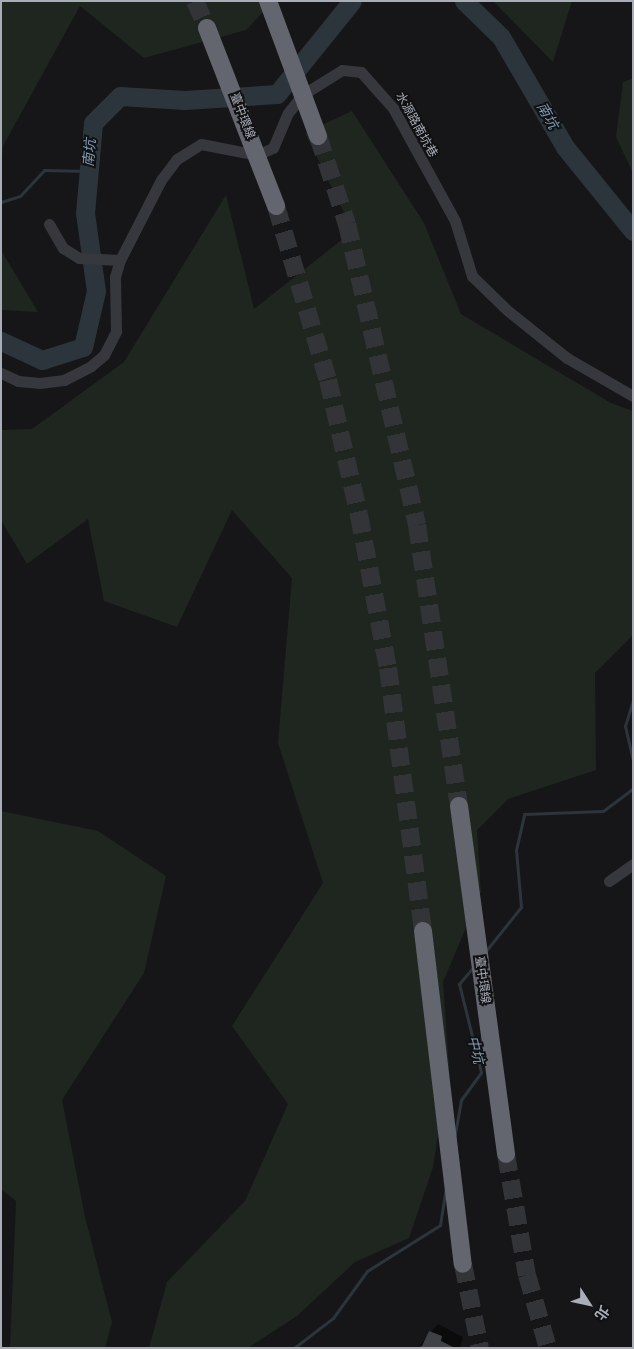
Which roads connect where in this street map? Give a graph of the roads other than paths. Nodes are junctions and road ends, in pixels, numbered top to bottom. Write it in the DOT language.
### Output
graph roads {
  1 [pos="268,1"];
  2 [pos="207,28"];
  3 [pos="318,136"];
  4 [pos="276,206"];
  5 [pos="49,224"];
  6 [pos="116,261"];
  7 [pos="1,372"];
  8 [pos="633,396"];
  9 [pos="458,806"];
  10 [pos="633,864"];
  11 [pos="609,881"];
  12 [pos="422,931"];
  13 [pos="506,1154"];
  14 [pos="463,1264"];
  1 -- 3 [label="highway"];
  2 -- 4 [label="highway, 臺中環線"];
  5 -- 6 [label="street"];
  6 -- 7 [label="street, 水源路南坑巷"];
  6 -- 8 [label="street, 水源路南坑巷"];
  9 -- 13 [label="highway, 臺中環線"];
  10 -- 11 [label="street"];
  12 -- 14 [label="highway"];
}
